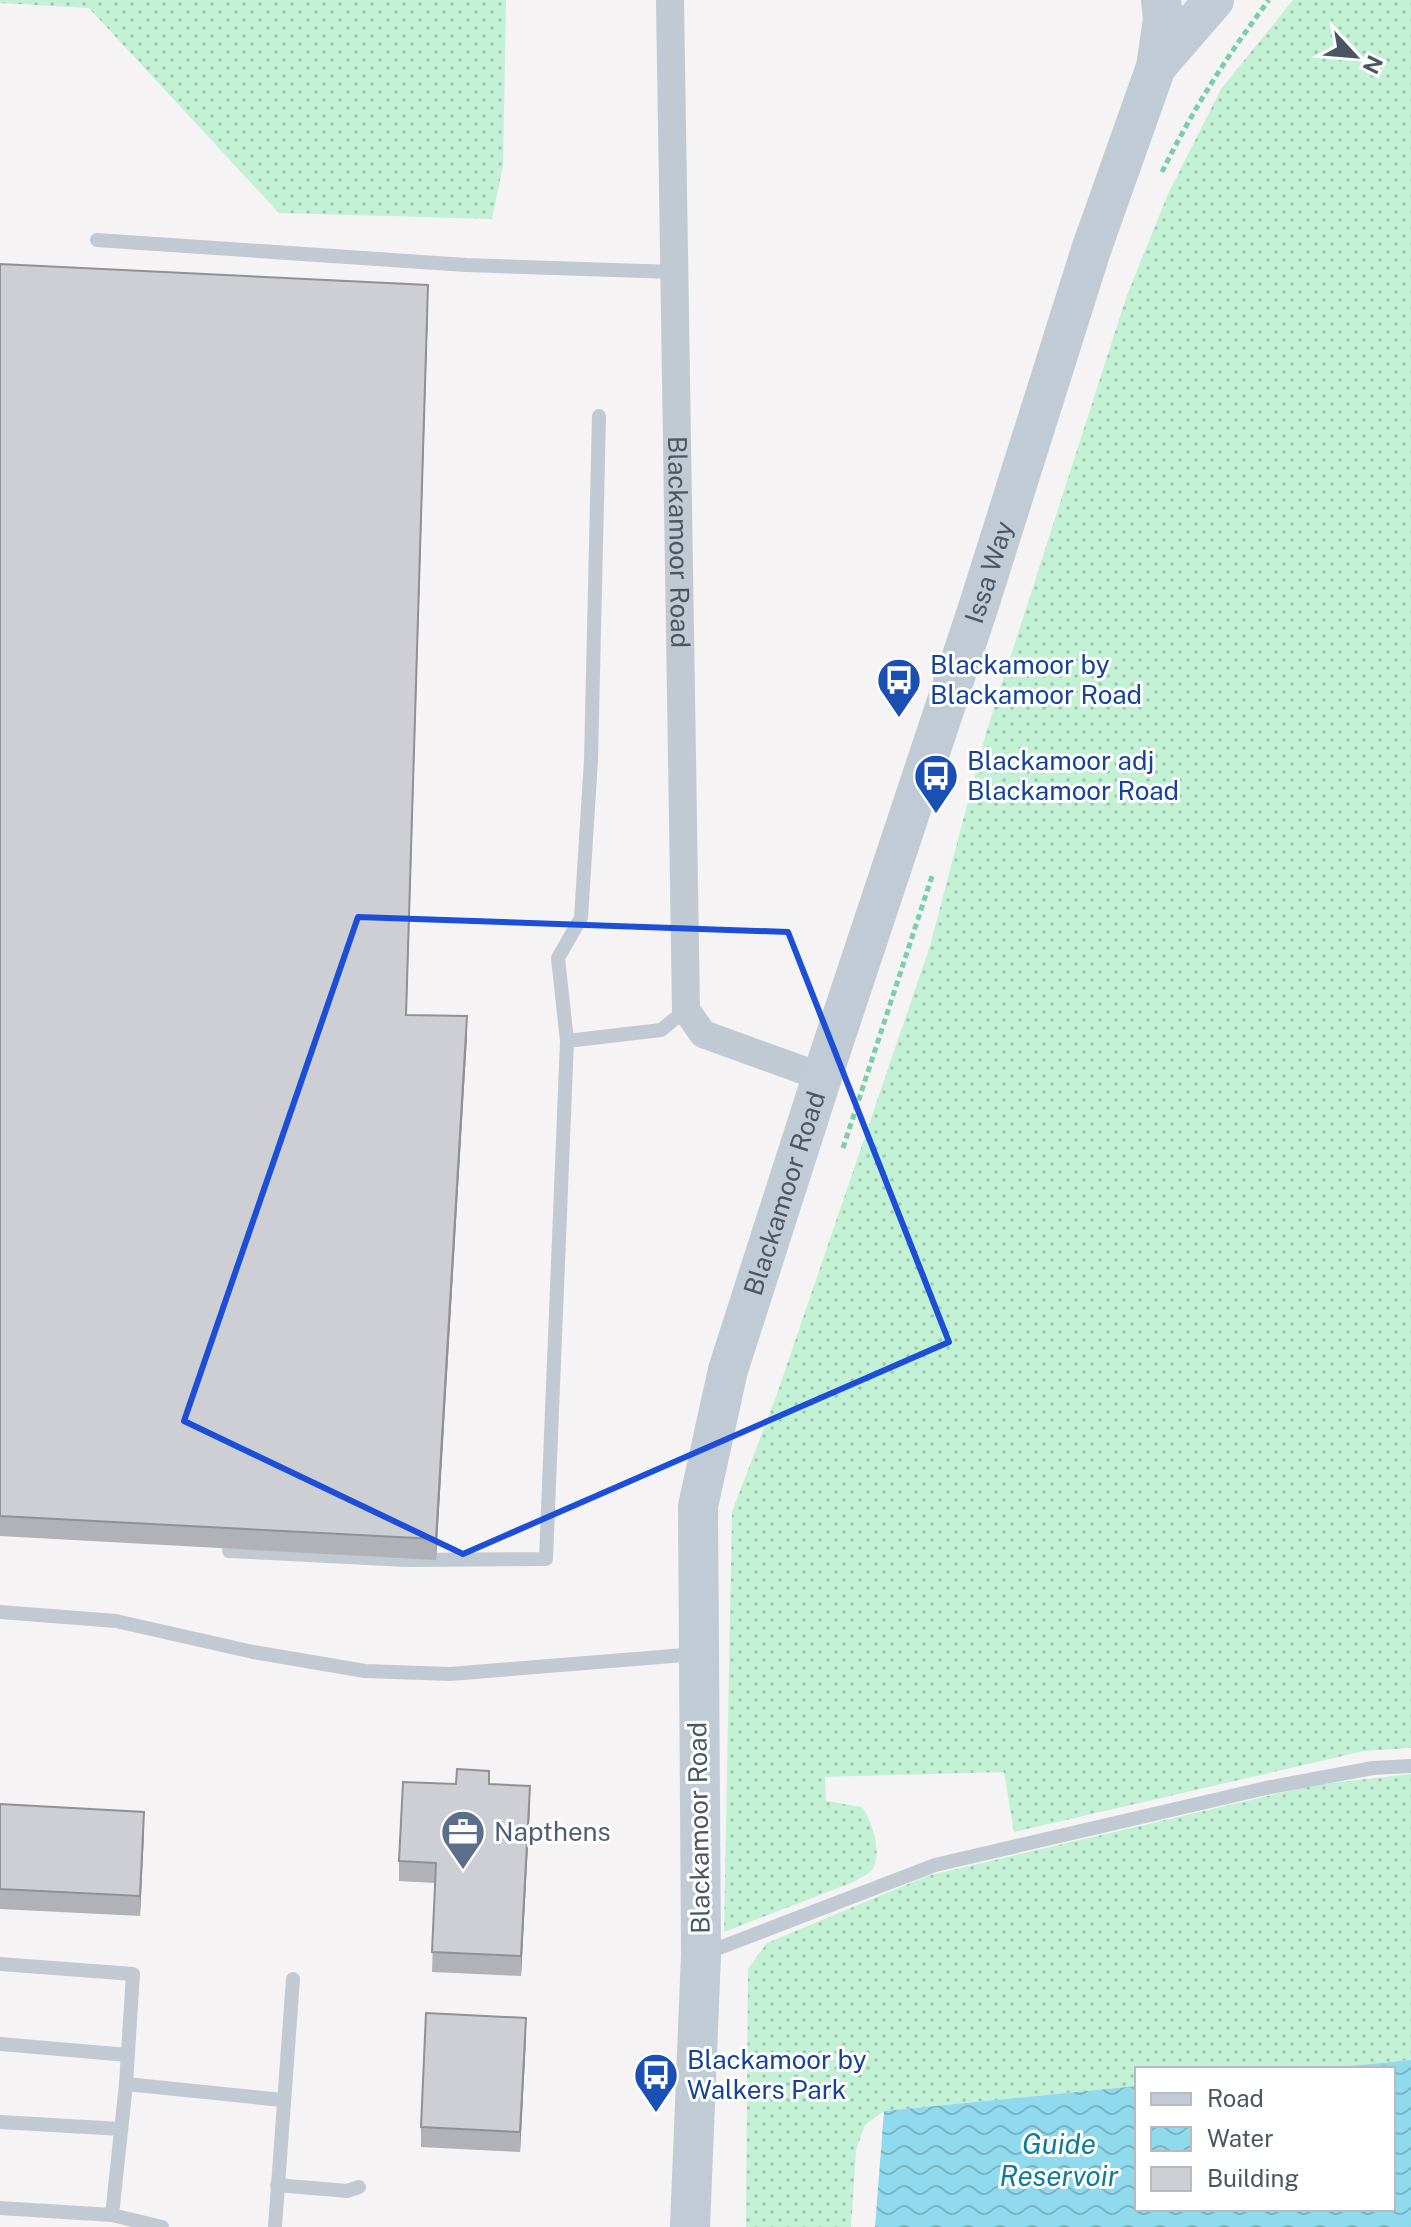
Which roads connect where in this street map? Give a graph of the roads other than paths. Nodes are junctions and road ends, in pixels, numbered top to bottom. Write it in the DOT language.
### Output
graph roads {
  1 [pos="670,0"];
  2 [pos="1161,0"];
  3 [pos="1214,0"];
  4 [pos="1156,67"];
  5 [pos="97,240"];
  6 [pos="674,272"];
  7 [pos="599,416"];
  8 [pos="686,1010"];
  9 [pos="567,1041"];
  10 [pos="822,1077"];
  11 [pos="229,1551"];
  12 [pos="0,1612"];
  13 [pos="698,1654"];
  14 [pos="1411,1766"];
  15 [pos="701,1955"];
  16 [pos="0,1964"];
  17 [pos="293,1979"];
  18 [pos="0,2044"];
  19 [pos="128,2055"];
  20 [pos="126,2084"];
  21 [pos="282,2100"];
  22 [pos="0,2122"];
  23 [pos="121,2129"];
  24 [pos="277,2185"];
  25 [pos="359,2187"];
  26 [pos="0,2208"];
  27 [pos="112,2215"];
  28 [pos="162,2227"];
  29 [pos="275,2227"];
  30 [pos="690,2227"];
  1 -- 6 [label="street, Blackamoor Road"];
  2 -- 4 [label="main road, Issa Way"];
  3 -- 4 [label="main road, Issa Way"];
  4 -- 10 [label="main road, Issa Way"];
  5 -- 6 [label="lane"];
  6 -- 8 [label="street, Blackamoor Road"];
  7 -- 9 [label="lane"];
  8 -- 9 [label="lane"];
  8 -- 10 [label="street, Blackamoor Road"];
  9 -- 11 [label="lane"];
  10 -- 13 [label="main road, Blackamoor Road"];
  12 -- 13 [label="lane"];
  13 -- 15 [label="main road, Blackamoor Road"];
  14 -- 15 [label="lane"];
  15 -- 30 [label="main road, Blackamoor Road"];
  16 -- 19 [label="lane"];
  17 -- 21 [label="lane"];
  18 -- 19 [label="lane"];
  19 -- 20 [label="lane"];
  20 -- 21 [label="lane"];
  20 -- 23 [label="lane"];
  21 -- 24 [label="lane"];
  22 -- 23 [label="lane"];
  23 -- 27 [label="lane"];
  24 -- 25 [label="lane"];
  24 -- 29 [label="lane"];
  26 -- 27 [label="lane"];
  27 -- 28 [label="lane"];
}
